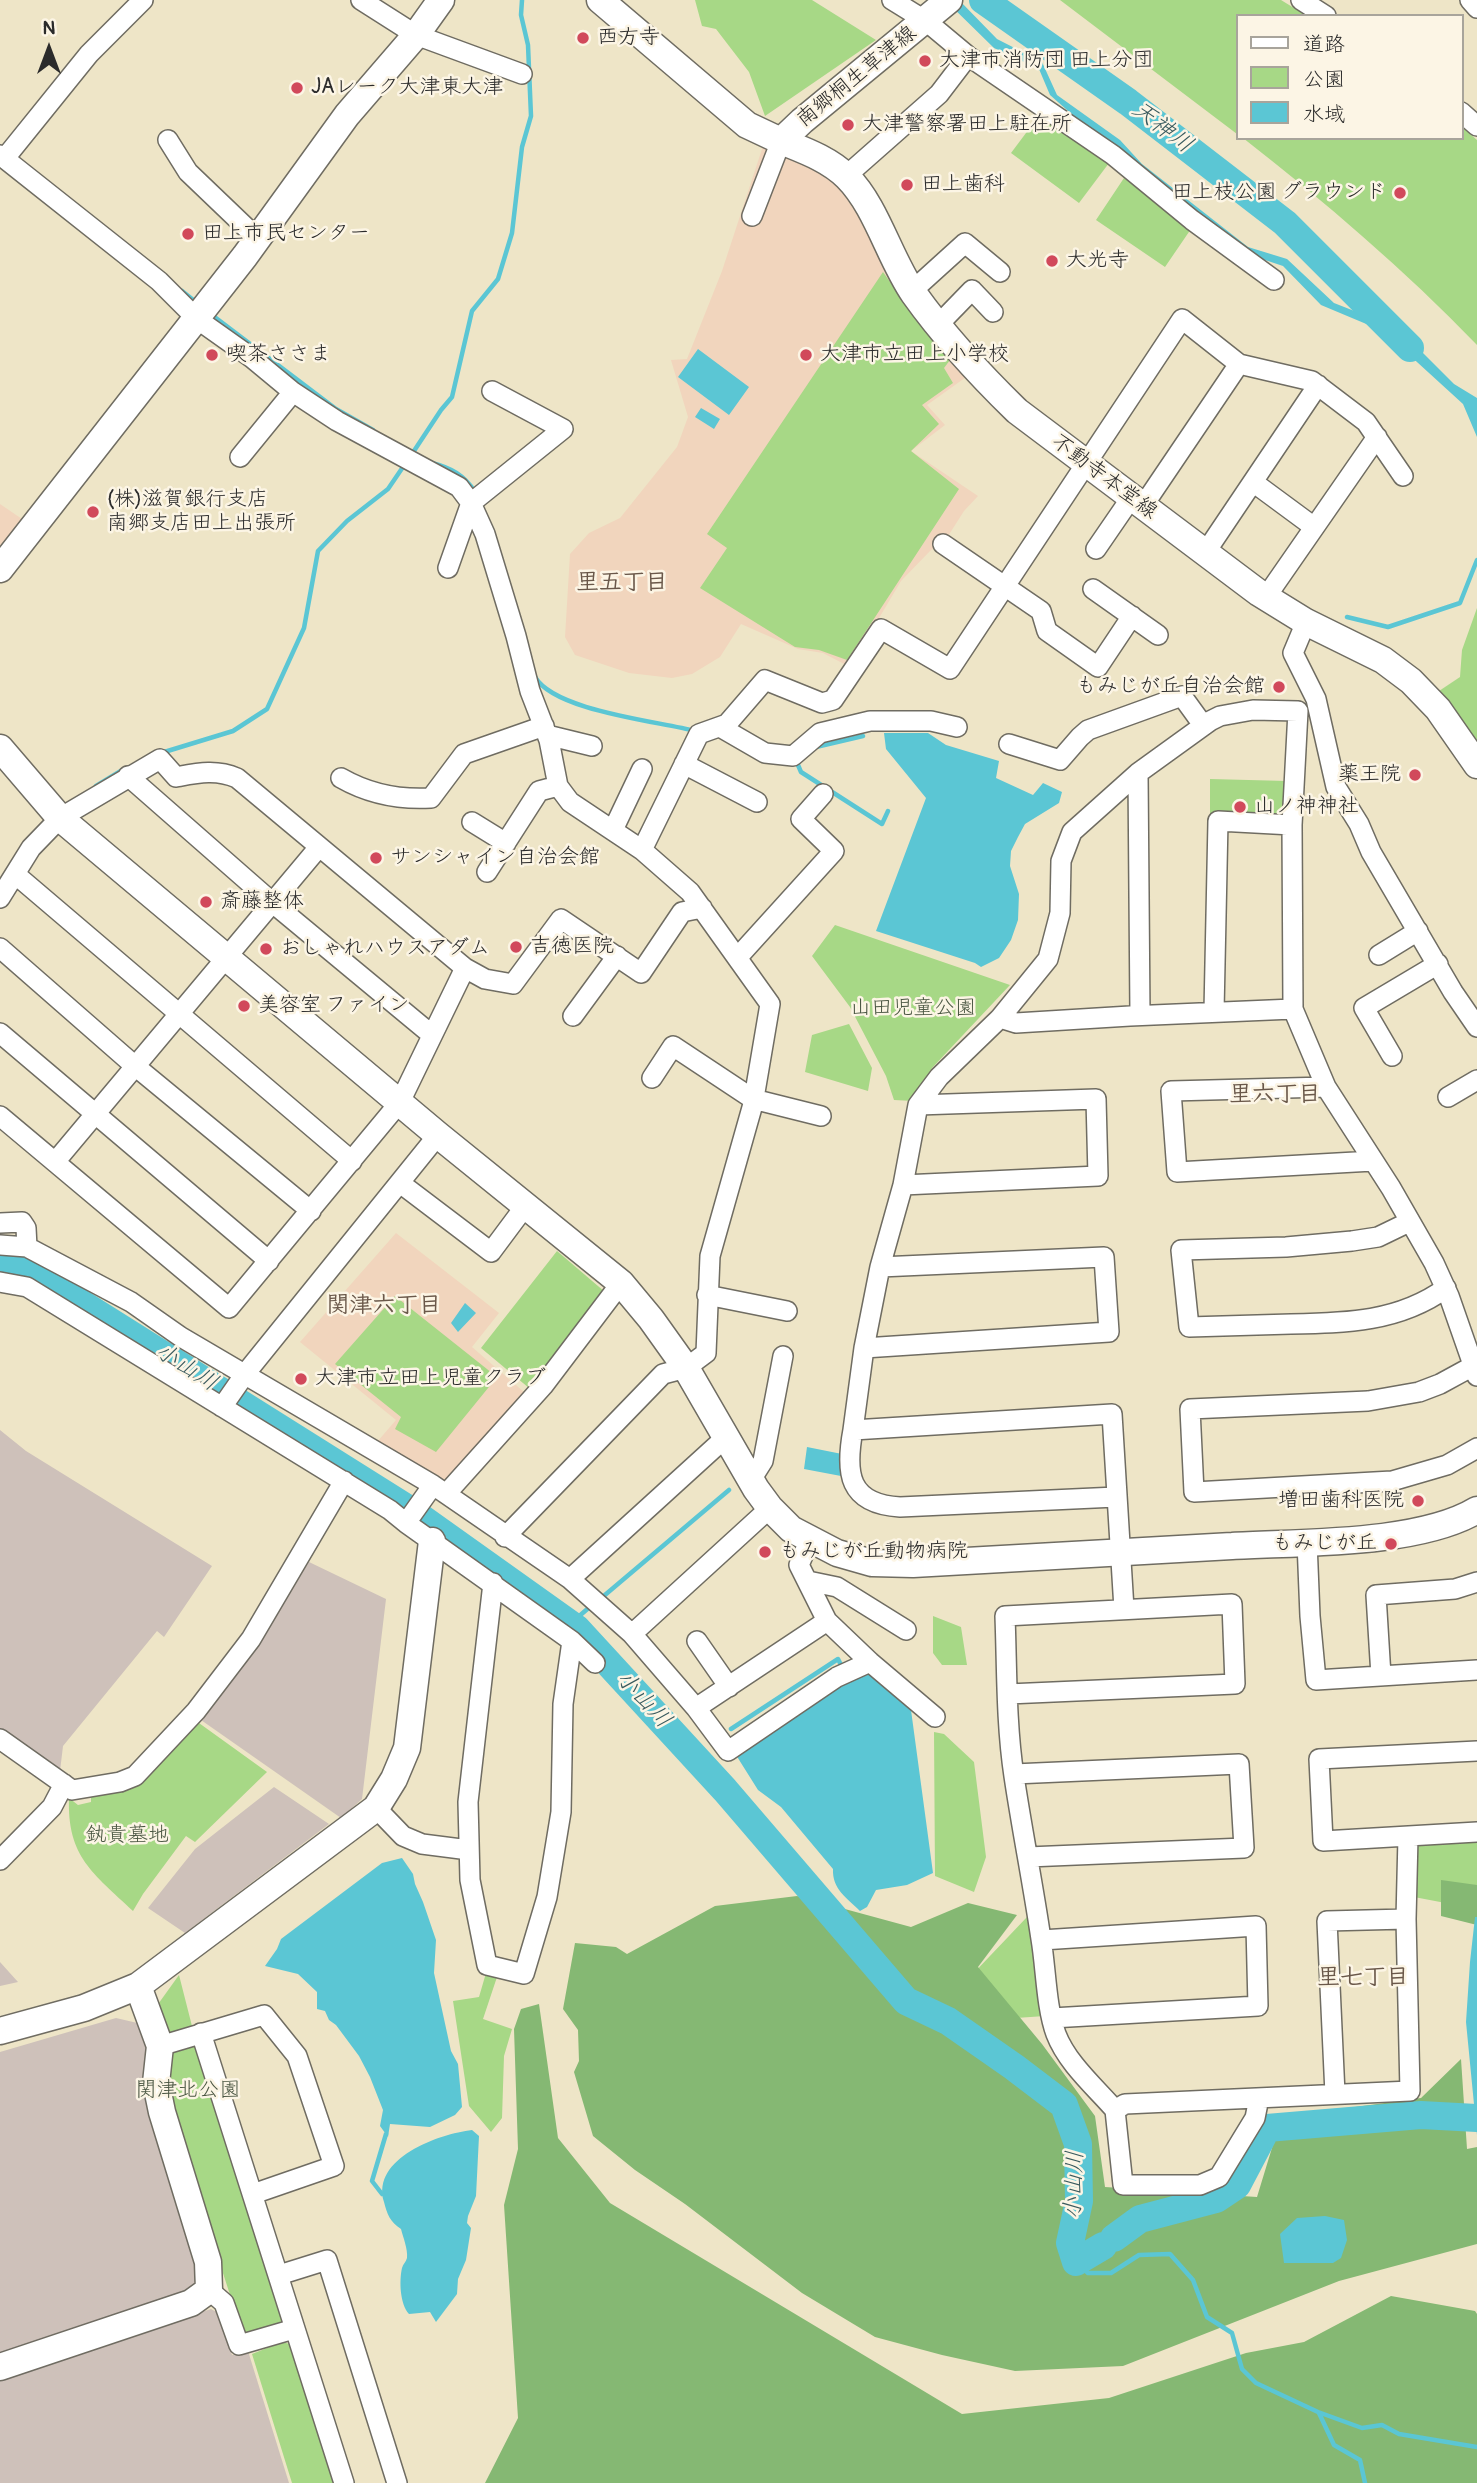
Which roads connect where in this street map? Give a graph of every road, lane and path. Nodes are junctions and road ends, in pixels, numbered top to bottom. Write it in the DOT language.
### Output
graph roads {
  1 [pos="143,0"];
  2 [pos="361,0"];
  3 [pos="441,0"];
  4 [pos="600,0"];
  5 [pos="892,0"];
  6 [pos="949,0"];
  7 [pos="1301,0"];
  8 [pos="1470,0"];
  9 [pos="1477,8"];
  10 [pos="1323,14"];
  11 [pos="926,21"];
  12 [pos="416,35"];
  13 [pos="968,56"];
  14 [pos="522,74"];
  15 [pos="1463,114"];
  16 [pos="1477,126"];
  17 [pos="168,140"];
  18 [pos="781,141"];
  19 [pos="3,157"];
  20 [pos="846,176"];
  21 [pos="752,216"];
  22 [pos="258,239"];
  23 [pos="1000,272"];
  24 [pos="1274,280"];
  25 [pos="912,291"];
  26 [pos="993,312"];
  27 [pos="197,318"];
  28 [pos="938,325"];
  29 [pos="1239,364"];
  30 [pos="1318,385"];
  31 [pos="492,391"];
  32 [pos="293,392"];
  33 [pos="1377,437"];
  34 [pos="240,457"];
  35 [pos="1085,464"];
  36 [pos="1403,476"];
  37 [pos="1253,482"];
  38 [pos="1137,502"];
  39 [pos="471,503"];
  40 [pos="1314,527"];
  41 [pos="943,544"];
  42 [pos="1096,549"];
  43 [pos="1205,553"];
  44 [pos="448,568"];
  45 [pos="0,569"];
  46 [pos="1005,587"];
  47 [pos="1093,589"];
  48 [pos="1266,597"];
  49 [pos="1132,616"];
  50 [pos="1306,622"];
  51 [pos="1158,635"];
  52 [pos="1203,725"];
  53 [pos="720,727"];
  54 [pos="957,727"];
  55 [pos="545,731"];
  56 [pos="1009,744"];
  57 [pos="592,746"];
  58 [pos="0,748"];
  59 [pos="684,764"];
  60 [pos="1477,765"];
  61 [pos="642,769"];
  62 [pos="1138,772"];
  63 [pos="128,776"];
  64 [pos="341,778"];
  65 [pos="558,786"];
  66 [pos="823,794"];
  67 [pos="757,802"];
  68 [pos="60,818"];
  69 [pos="472,822"];
  70 [pos="1292,825"];
  71 [pos="613,831"];
  72 [pos="506,843"];
  73 [pos="319,847"];
  74 [pos="642,850"];
  75 [pos="487,872"];
  76 [pos="15,874"];
  77 [pos="0,898"];
  78 [pos="274,904"];
  79 [pos="702,908"];
  80 [pos="1418,931"];
  81 [pos="0,948"];
  82 [pos="1379,955"];
  83 [pos="617,956"];
  84 [pos="226,957"];
  85 [pos="737,958"];
  86 [pos="1438,964"];
  87 [pos="465,968"];
  88 [pos="1293,1009"];
  89 [pos="1214,1012"];
  90 [pos="178,1014"];
  91 [pos="1140,1015"];
  92 [pos="573,1016"];
  93 [pos="1000,1018"];
  94 [pos="1477,1027"];
  95 [pos="0,1033"];
  96 [pos="432,1035"];
  97 [pos="1392,1056"];
  98 [pos="135,1066"];
  99 [pos="652,1078"];
  100 [pos="1477,1080"];
  101 [pos="1326,1087"];
  102 [pos="1448,1097"];
  103 [pos="753,1099"];
  104 [pos="400,1102"];
  105 [pos="918,1105"];
  106 [pos="96,1113"];
  107 [pos="0,1116"];
  108 [pos="821,1116"];
  109 [pos="439,1135"];
  110 [pos="352,1161"];
  111 [pos="1373,1161"];
  112 [pos="55,1162"];
  113 [pos="400,1183"];
  114 [pos="903,1185"];
  115 [pos="526,1205"];
  116 [pos="311,1211"];
  117 [pos="1409,1222"];
  118 [pos="0,1223"];
  119 [pos="0,1245"];
  120 [pos="27,1247"];
  121 [pos="269,1261"];
  122 [pos="880,1268"];
  123 [pos="0,1282"];
  124 [pos="621,1283"];
  125 [pos="1446,1288"];
  126 [pos="707,1295"];
  127 [pos="787,1311"];
  128 [pos="864,1348"];
  129 [pos="783,1356"];
  130 [pos="685,1368"];
  131 [pos="1475,1371"];
  132 [pos="245,1374"];
  133 [pos="222,1407"];
  134 [pos="853,1430"];
  135 [pos="725,1438"];
  136 [pos="1477,1448"];
  137 [pos="751,1480"];
  138 [pos="344,1481"];
  139 [pos="440,1490"];
  140 [pos="1116,1497"];
  141 [pos="770,1508"];
  142 [pos="1477,1510"];
  143 [pos="406,1523"];
  144 [pos="505,1536"];
  145 [pos="810,1539"];
  146 [pos="432,1541"];
  147 [pos="1307,1542"];
  148 [pos="1120,1553"];
  149 [pos="570,1578"];
  150 [pos="808,1581"];
  151 [pos="1477,1582"];
  152 [pos="493,1583"];
  153 [pos="1124,1609"];
  154 [pos="827,1620"];
  155 [pos="906,1630"];
  156 [pos="632,1634"];
  157 [pos="572,1641"];
  158 [pos="697,1641"];
  159 [pos="870,1662"];
  160 [pos="595,1663"];
  161 [pos="1477,1670"];
  162 [pos="1381,1676"];
  163 [pos="729,1688"];
  164 [pos="1008,1694"];
  165 [pos="696,1708"];
  166 [pos="935,1717"];
  167 [pos="0,1739"];
  168 [pos="1477,1751"];
  169 [pos="1014,1774"];
  170 [pos="64,1784"];
  171 [pos="376,1808"];
  172 [pos="1477,1832"];
  173 [pos="1408,1837"];
  174 [pos="470,1850"];
  175 [pos="1028,1857"];
  176 [pos="0,1860"];
  177 [pos="1406,1919"];
  178 [pos="1042,1940"];
  179 [pos="138,1986"];
  180 [pos="1052,2018"];
  181 [pos="0,2031"];
  182 [pos="201,2033"];
  183 [pos="160,2046"];
  184 [pos="1335,2094"];
  185 [pos="1259,2098"];
  186 [pos="1115,2109"];
  187 [pos="253,2194"];
  188 [pos="279,2275"];
  189 [pos="209,2290"];
  190 [pos="294,2329"];
  191 [pos="0,2367"];
  192 [pos="344,2483"];
  193 [pos="397,2483"];
  1 -- 19 [label="street"];
  2 -- 12 [label="street"];
  3 -- 12 [label="street"];
  4 -- 18 [label="street, 南郷桐生草津線"];
  5 -- 11 [label="street"];
  6 -- 11 [label="street, 南郷桐生草津線"];
  7 -- 10 [label="street"];
  8 -- 9 [label="street"];
  11 -- 13 [label="street"];
  11 -- 18 [label="street, 南郷桐生草津線"];
  12 -- 14 [label="street"];
  12 -- 22 [label="street"];
  13 -- 20 [label="street"];
  13 -- 24 [label="street"];
  15 -- 16 [label="street"];
  17 -- 22 [label="street"];
  18 -- 20 [label="street, 不動寺本堂線"];
  18 -- 21 [label="street"];
  19 -- 27 [label="street"];
  20 -- 25 [label="street, 不動寺本堂線"];
  22 -- 27 [label="street"];
  23 -- 25 [label="street"];
  25 -- 28 [label="street, 不動寺本堂線"];
  26 -- 28 [label="street"];
  27 -- 32 [label="street"];
  27 -- 45 [label="street"];
  28 -- 35 [label="street, 不動寺本堂線"];
  29 -- 30 [label="street"];
  29 -- 35 [label="street"];
  29 -- 38 [label="street"];
  30 -- 33 [label="street"];
  30 -- 37 [label="street"];
  31 -- 39 [label="street"];
  32 -- 34 [label="street"];
  32 -- 39 [label="street"];
  33 -- 36 [label="street"];
  33 -- 40 [label="street"];
  35 -- 38 [label="street, 不動寺本堂線"];
  35 -- 46 [label="street"];
  37 -- 40 [label="street"];
  37 -- 43 [label="street"];
  38 -- 42 [label="street"];
  38 -- 43 [label="street, 不動寺本堂線"];
  39 -- 44 [label="street"];
  39 -- 55 [label="street"];
  40 -- 48 [label="street"];
  41 -- 46 [label="street"];
  43 -- 48 [label="street, 不動寺本堂線"];
  46 -- 49 [label="street"];
  46 -- 53 [label="street"];
  47 -- 49 [label="street"];
  48 -- 50 [label="street, 不動寺本堂線"];
  49 -- 51 [label="street"];
  50 -- 60 [label="street, 不動寺本堂線"];
  50 -- 80 [label="street"];
  52 -- 56 [label="street"];
  52 -- 62 [label="street"];
  52 -- 70 [label="street"];
  53 -- 54 [label="street"];
  53 -- 59 [label="street"];
  55 -- 57 [label="street"];
  55 -- 64 [label="street"];
  55 -- 65 [label="street"];
  58 -- 68 [label="street"];
  59 -- 67 [label="street"];
  59 -- 74 [label="street"];
  61 -- 71 [label="street"];
  62 -- 91 [label="street"];
  62 -- 93 [label="street"];
  63 -- 68 [label="street"];
  63 -- 73 [label="street"];
  63 -- 78 [label="street"];
  65 -- 71 [label="street"];
  65 -- 72 [label="street"];
  66 -- 85 [label="street"];
  68 -- 76 [label="street"];
  68 -- 84 [label="street"];
  69 -- 72 [label="street"];
  70 -- 88 [label="street"];
  70 -- 89 [label="street"];
  71 -- 74 [label="street"];
  72 -- 75 [label="street"];
  73 -- 78 [label="street"];
  73 -- 87 [label="street"];
  74 -- 79 [label="street"];
  76 -- 77 [label="street"];
  76 -- 90 [label="street"];
  78 -- 84 [label="street"];
  78 -- 96 [label="street"];
  79 -- 83 [label="street"];
  79 -- 85 [label="street"];
  80 -- 82 [label="street"];
  80 -- 86 [label="street"];
  81 -- 98 [label="street"];
  83 -- 87 [label="street"];
  83 -- 92 [label="street"];
  84 -- 90 [label="street"];
  84 -- 104 [label="street"];
  85 -- 103 [label="street"];
  86 -- 94 [label="street"];
  86 -- 97 [label="street"];
  87 -- 96 [label="street"];
  88 -- 89 [label="street"];
  88 -- 101 [label="street"];
  89 -- 91 [label="street"];
  90 -- 98 [label="street"];
  90 -- 110 [label="street"];
  91 -- 93 [label="street"];
  93 -- 105 [label="street"];
  95 -- 106 [label="street"];
  96 -- 104 [label="street"];
  98 -- 106 [label="street"];
  98 -- 116 [label="street"];
  99 -- 103 [label="street"];
  100 -- 102 [label="street"];
  101 -- 111 [label="street"];
  101 -- 111 [label="street"];
  103 -- 108 [label="street"];
  103 -- 126 [label="street"];
  104 -- 109 [label="street"];
  104 -- 110 [label="street"];
  105 -- 114 [label="street"];
  105 -- 114 [label="street"];
  106 -- 112 [label="street"];
  106 -- 121 [label="street"];
  107 -- 112 [label="street"];
  109 -- 113 [label="street"];
  109 -- 115 [label="street"];
  110 -- 116 [label="street"];
  111 -- 117 [label="street"];
  112 -- 121 [label="street"];
  113 -- 115 [label="street"];
  113 -- 132 [label="street"];
  114 -- 122 [label="street"];
  115 -- 124 [label="street"];
  116 -- 121 [label="street"];
  117 -- 125 [label="street"];
  117 -- 125 [label="street"];
  118 -- 120 [label="street"];
  119 -- 120 [label="street"];
  120 -- 132 [label="street"];
  122 -- 128 [label="street"];
  122 -- 128 [label="street"];
  123 -- 133 [label="street"];
  124 -- 130 [label="street"];
  124 -- 139 [label="street"];
  125 -- 131 [label="street"];
  126 -- 127 [label="street"];
  126 -- 130 [label="street"];
  128 -- 134 [label="street"];
  129 -- 137 [label="street"];
  130 -- 135 [label="street"];
  130 -- 144 [label="street"];
  131 -- 136 [label="street"];
  132 -- 133 [label="street"];
  132 -- 139 [label="street"];
  133 -- 138 [label="street"];
  134 -- 140 [label="street"];
  134 -- 140 [label="street"];
  135 -- 137 [label="street"];
  135 -- 149 [label="street"];
  137 -- 141 [label="street"];
  138 -- 143 [label="street"];
  138 -- 170 [label="street"];
  139 -- 143 [label="street"];
  139 -- 144 [label="street"];
  140 -- 148 [label="street"];
  141 -- 145 [label="street"];
  141 -- 156 [label="street"];
  142 -- 147 [label="street"];
  143 -- 146 [label="street"];
  144 -- 149 [label="street"];
  145 -- 148 [label="street"];
  145 -- 150 [label="street"];
  146 -- 152 [label="street"];
  146 -- 171 [label="street"];
  147 -- 148 [label="street"];
  147 -- 162 [label="street"];
  148 -- 153 [label="street"];
  149 -- 156 [label="street"];
  150 -- 154 [label="street"];
  150 -- 155 [label="street"];
  151 -- 162 [label="street"];
  152 -- 157 [label="street"];
  152 -- 174 [label="street"];
  153 -- 164 [label="street"];
  153 -- 164 [label="street"];
  154 -- 159 [label="street"];
  154 -- 163 [label="street"];
  156 -- 165 [label="street"];
  157 -- 160 [label="street"];
  157 -- 174 [label="street"];
  158 -- 163 [label="street"];
  159 -- 165 [label="street"];
  159 -- 166 [label="street"];
  161 -- 162 [label="street"];
  163 -- 165 [label="street"];
  164 -- 169 [label="street"];
  167 -- 170 [label="street"];
  168 -- 173 [label="street"];
  169 -- 175 [label="street"];
  169 -- 175 [label="street"];
  170 -- 176 [label="street"];
  171 -- 174 [label="street"];
  171 -- 179 [label="street"];
  172 -- 173 [label="street"];
  173 -- 177 [label="street"];
  175 -- 178 [label="street"];
  177 -- 184 [label="street"];
  177 -- 184 [label="street"];
  178 -- 180 [label="street"];
  178 -- 180 [label="street"];
  179 -- 181 [label="street"];
  179 -- 183 [label="street"];
  180 -- 186 [label="street"];
  182 -- 183 [label="street"];
  182 -- 187 [label="street"];
  182 -- 187 [label="street"];
  183 -- 189 [label="street"];
  184 -- 185 [label="street"];
  185 -- 186 [label="street"];
  185 -- 186 [label="street"];
  187 -- 188 [label="street"];
  188 -- 190 [label="street"];
  188 -- 193 [label="street"];
  189 -- 190 [label="street"];
  189 -- 191 [label="street"];
  190 -- 192 [label="street"];
}
